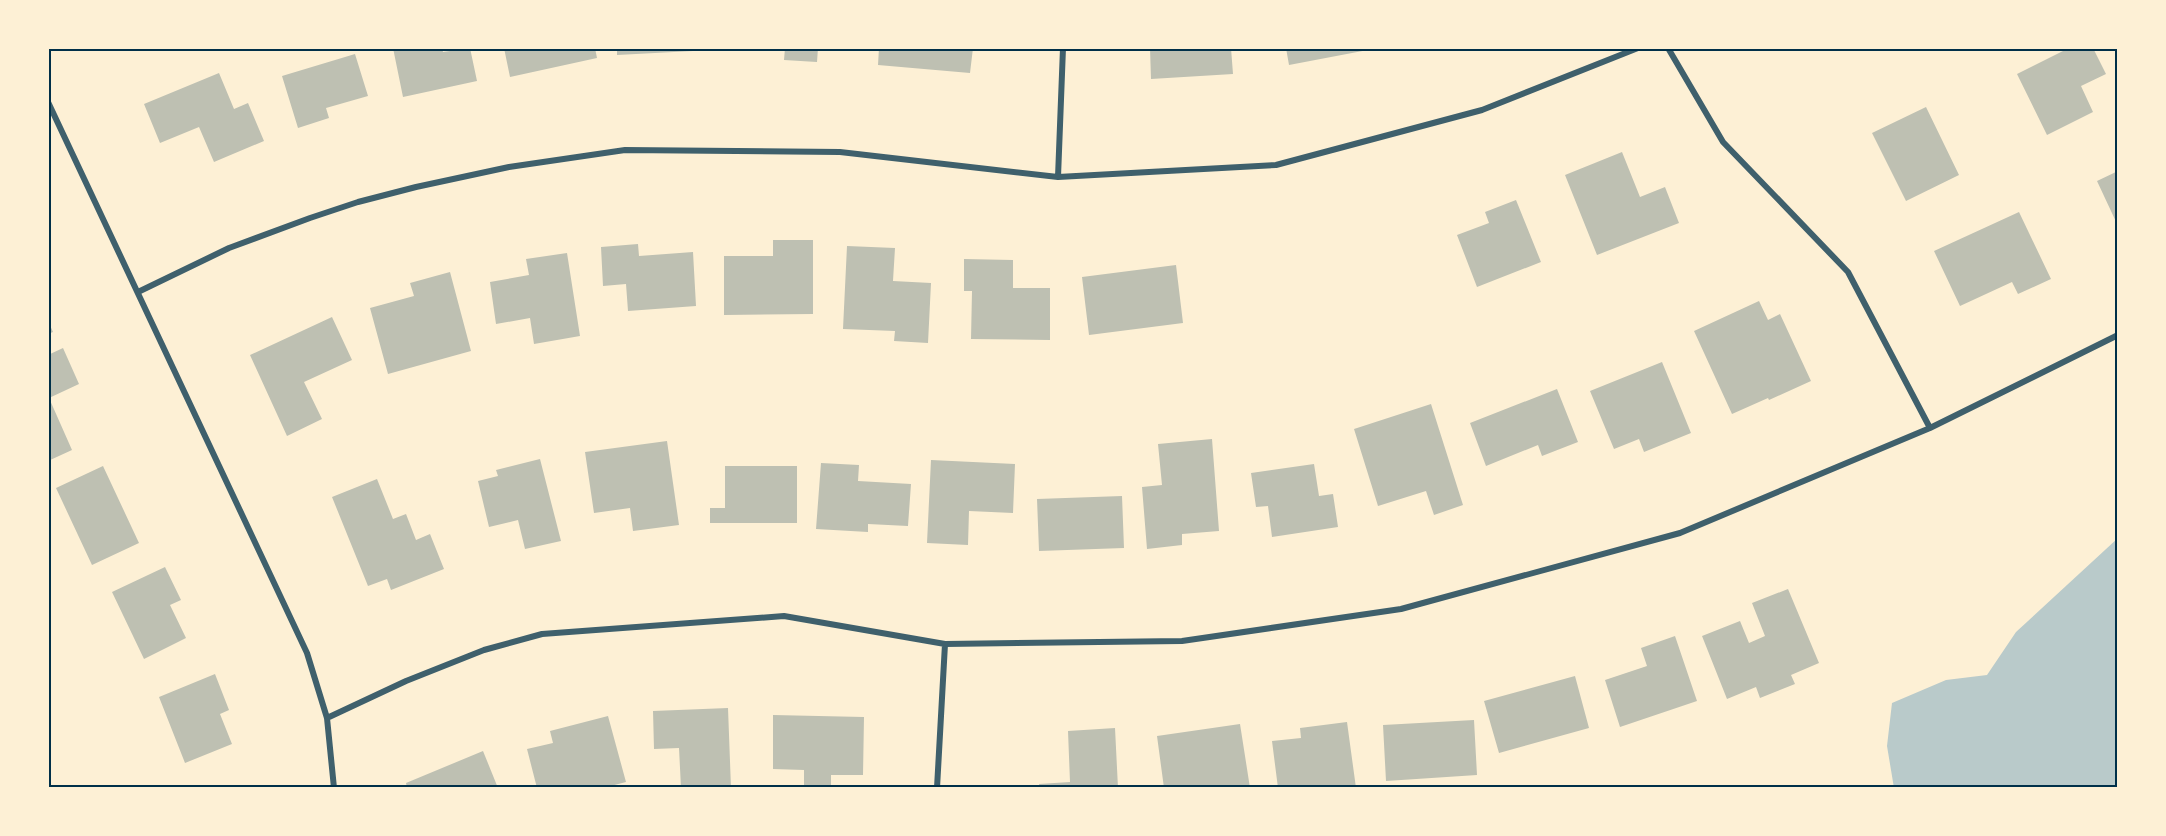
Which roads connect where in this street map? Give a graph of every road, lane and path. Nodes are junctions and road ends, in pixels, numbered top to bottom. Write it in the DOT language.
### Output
graph roads {
  1 [pos="1064,48"];
  2 [pos="1638,48"];
  3 [pos="1668,48"];
  4 [pos="48,102"];
  5 [pos="1058,177"];
  6 [pos="138,292"];
  7 [pos="2118,335"];
  8 [pos="1930,428"];
  9 [pos="945,644"];
  10 [pos="327,718"];
  11 [pos="334,788"];
  12 [pos="937,788"];
  1 -- 5 [label="street"];
  2 -- 5 [label="street"];
  3 -- 8 [label="street"];
  4 -- 6 [label="street"];
  5 -- 6 [label="street"];
  6 -- 10 [label="street"];
  7 -- 8 [label="street"];
  8 -- 9 [label="street"];
  9 -- 10 [label="street"];
  9 -- 12 [label="street"];
  10 -- 11 [label="street"];
}
